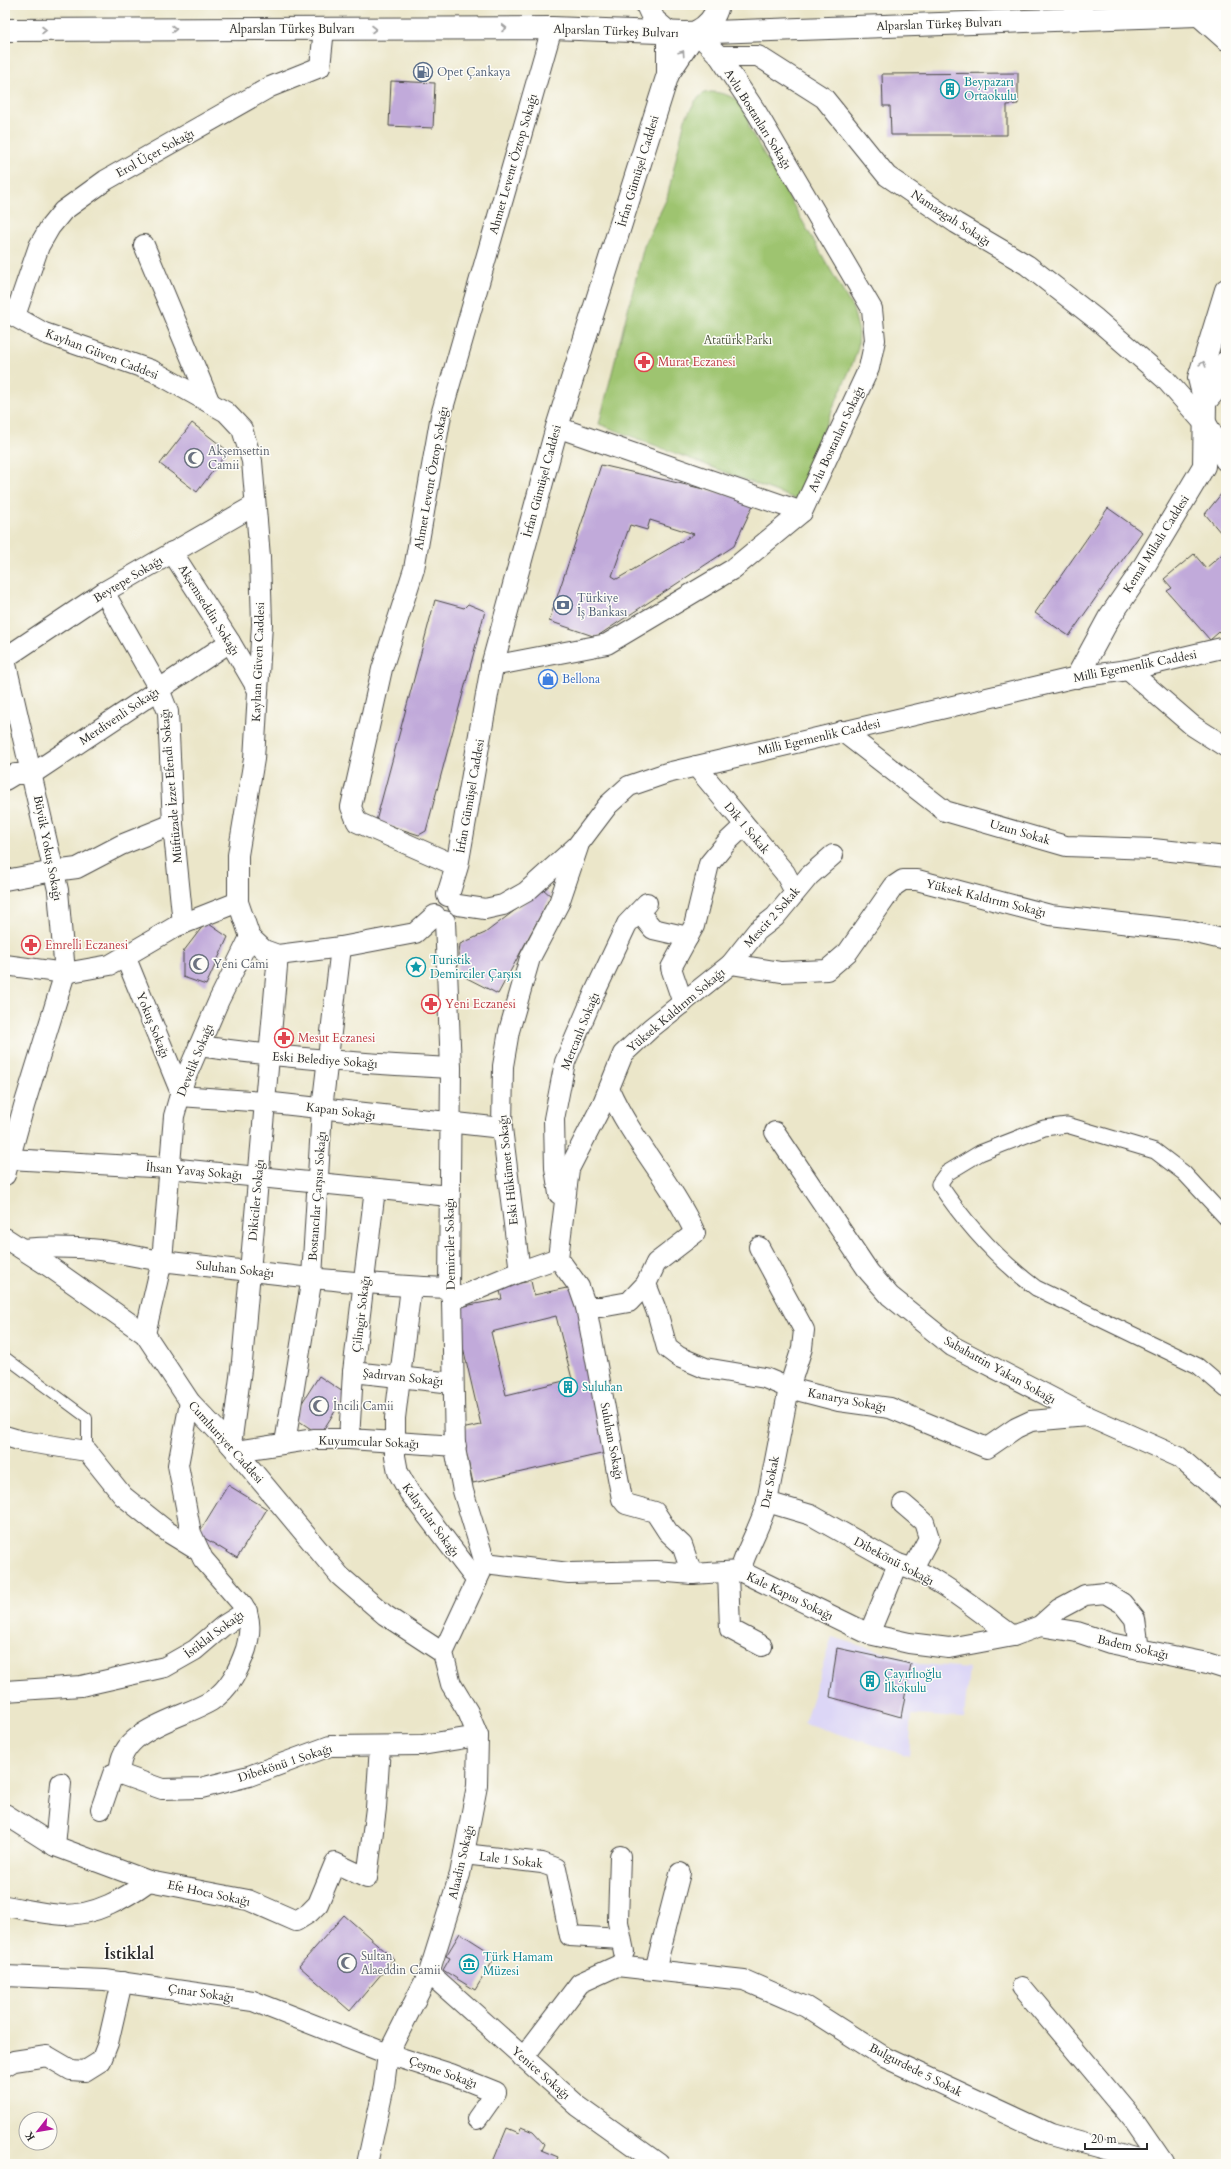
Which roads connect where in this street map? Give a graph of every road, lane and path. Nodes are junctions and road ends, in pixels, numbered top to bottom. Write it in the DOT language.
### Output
graph roads {
  1 [pos="647,5"];
  2 [pos="718,5"];
  3 [pos="1226,14"];
  4 [pos="1199,15"];
  5 [pos="552,28"];
  6 [pos="324,29"];
  7 [pos="5,30"];
  8 [pos="668,32"];
  9 [pos="696,32"];
  10 [pos="1226,39"];
  11 [pos="719,56"];
  12 [pos="668,74"];
  13 [pos="144,245"];
  14 [pos="1226,290"];
  15 [pos="10,313"];
  16 [pos="1226,362"];
  17 [pos="1204,402"];
  18 [pos="210,403"];
  19 [pos="1204,423"];
  20 [pos="557,427"];
  21 [pos="1226,460"];
  22 [pos="255,505"];
  23 [pos="802,512"];
  24 [pos="172,552"];
  25 [pos="104,592"];
  26 [pos="230,642"];
  27 [pos="1226,647"];
  28 [pos="5,659"];
  29 [pos="492,666"];
  30 [pos="1128,670"];
  31 [pos="1076,677"];
  32 [pos="159,689"];
  33 [pos="258,690"];
  34 [pos="842,731"];
  35 [pos="1226,747"];
  36 [pos="696,766"];
  37 [pos="32,774"];
  38 [pos="5,780"];
  39 [pos="173,824"];
  40 [pos="744,826"];
  41 [pos="580,843"];
  42 [pos="833,855"];
  43 [pos="1226,857"];
  44 [pos="457,866"];
  45 [pos="54,870"];
  46 [pos="5,880"];
  47 [pos="795,892"];
  48 [pos="453,900"];
  49 [pos="238,902"];
  50 [pos="440,918"];
  51 [pos="183,924"];
  52 [pos="250,937"];
  53 [pos="688,937"];
  54 [pos="1226,940"];
  55 [pos="341,947"];
  56 [pos="278,955"];
  57 [pos="125,956"];
  58 [pos="731,964"];
  59 [pos="5,965"];
  60 [pos="65,973"];
  61 [pos="683,1003"];
  62 [pos="199,1046"];
  63 [pos="270,1056"];
  64 [pos="328,1062"];
  65 [pos="451,1068"];
  66 [pos="609,1089"];
  67 [pos="180,1094"];
  68 [pos="264,1102"];
  69 [pos="322,1109"];
  70 [pos="451,1124"];
  71 [pos="502,1128"];
  72 [pos="775,1132"];
  73 [pos="7,1167"];
  74 [pos="169,1168"];
  75 [pos="257,1177"];
  76 [pos="318,1183"];
  77 [pos="375,1189"];
  78 [pos="449,1196"];
  79 [pos="1226,1218"];
  80 [pos="563,1220"];
  81 [pos="5,1238"];
  82 [pos="759,1247"];
  83 [pos="22,1249"];
  84 [pos="558,1258"];
  85 [pos="162,1261"];
  86 [pos="250,1271"];
  87 [pos="520,1272"];
  88 [pos="312,1277"];
  89 [pos="365,1282"];
  90 [pos="646,1284"];
  91 [pos="411,1287"];
  92 [pos="450,1294"];
  93 [pos="586,1307"];
  94 [pos="145,1334"];
  95 [pos="5,1357"];
  96 [pos="353,1372"];
  97 [pos="400,1377"];
  98 [pos="453,1382"];
  99 [pos="789,1388"];
  100 [pos="1226,1390"];
  101 [pos="190,1402"];
  102 [pos="1087,1416"];
  103 [pos="5,1436"];
  104 [pos="349,1439"];
  105 [pos="396,1442"];
  106 [pos="285,1443"];
  107 [pos="456,1446"];
  108 [pos="234,1448"];
  109 [pos="87,1451"];
  110 [pos="1226,1498"];
  111 [pos="767,1502"];
  112 [pos="902,1504"];
  113 [pos="199,1551"];
  114 [pos="485,1563"];
  115 [pos="905,1566"];
  116 [pos="734,1572"];
  117 [pos="692,1574"];
  118 [pos="477,1581"];
  119 [pos="247,1611"];
  120 [pos="1040,1626"];
  121 [pos="869,1634"];
  122 [pos="1012,1636"];
  123 [pos="762,1646"];
  124 [pos="1139,1649"];
  125 [pos="443,1653"];
  126 [pos="1226,1669"];
  127 [pos="5,1691"];
  128 [pos="478,1736"];
  129 [pos="380,1746"];
  130 [pos="120,1774"];
  131 [pos="61,1783"];
  132 [pos="101,1809"];
  133 [pos="5,1814"];
  134 [pos="55,1846"];
  135 [pos="464,1854"];
  136 [pos="620,1856"];
  137 [pos="680,1873"];
  138 [pos="149,1881"];
  139 [pos="5,1906"];
  140 [pos="621,1939"];
  141 [pos="627,1967"];
  142 [pos="655,1970"];
  143 [pos="429,1973"];
  144 [pos="5,1976"];
  145 [pos="122,1982"];
  146 [pos="1022,1987"];
  147 [pos="388,2054"];
  148 [pos="523,2058"];
  149 [pos="5,2066"];
  150 [pos="477,2119"];
  151 [pos="367,2164"];
  152 [pos="659,2164"];
  153 [pos="1159,2164"];
  154 [pos="1164,2164"];
  1 -- 8 [label="main road"];
  2 -- 9 [label="main road, İrfan Gümüşel Caddesi"];
  3 -- 4 [label="main road, Alparslan Türkeş Bulvarı"];
  4 -- 9 [label="main road, Alparslan Türkeş Bulvarı"];
  4 -- 10 [label="main road"];
  6 -- 5 [label="main road, Alparslan Türkeş Bulvarı, one-way"];
  5 -- 8 [label="main road, Alparslan Türkeş Bulvarı"];
  5 -- 44 [label="street, Ahmet Levent Öztop Sokağı"];
  7 -- 6 [label="main road, Alparslan Türkeş Bulvarı, one-way"];
  6 -- 15 [label="street, Erol Üçer Sokağı"];
  8 -- 9 [label="main road, Alparslan Türkeş Bulvarı"];
  8 -- 12 [label="main road, İrfan Gümüşel Caddesi"];
  9 -- 11 [label="street"];
  12 -- 9 [label="main road, İrfan Gümüşel Caddesi, one-way"];
  11 -- 19 [label="street, Namazgah Sokağı"];
  11 -- 23 [label="street, Avlu Bostanları Sokağı"];
  12 -- 20 [label="main road, İrfan Gümüşel Caddesi"];
  13 -- 18 [label="street"];
  17 -- 14 [label="main road, Kemal Milaslı Caddesi, one-way"];
  15 -- 18 [label="street, Kayhan Güven Caddesi"];
  16 -- 17 [label="main road"];
  17 -- 19 [label="main road, Kemal Milaslı Caddesi"];
  18 -- 22 [label="street, Kayhan Güven Caddesi"];
  19 -- 21 [label="main road"];
  19 -- 31 [label="main road, Kemal Milaslı Caddesi"];
  20 -- 23 [label="street"];
  20 -- 29 [label="main road, İrfan Gümüşel Caddesi"];
  22 -- 24 [label="street, Beytepe Sokağı"];
  22 -- 33 [label="street, Kayhan Güven Caddesi"];
  23 -- 29 [label="street, Avlu Bostanları Sokağı"];
  24 -- 25 [label="street, Beytepe Sokağı"];
  24 -- 26 [label="street, Akşemseddin Sokağı"];
  25 -- 28 [label="street, Beytepe Sokağı"];
  25 -- 32 [label="street, Müftüzade İzzet Efendi Sokağı"];
  26 -- 32 [label="street, Merdivenli Sokağı"];
  26 -- 33 [label="street, Akşemseddin Sokağı"];
  27 -- 30 [label="street, Milli Egemenlik Caddesi"];
  28 -- 37 [label="street, Büyük Yokuş Sokağı"];
  29 -- 44 [label="main road, İrfan Gümüşel Caddesi"];
  30 -- 31 [label="street, Milli Egemenlik Caddesi"];
  30 -- 35 [label="street"];
  31 -- 34 [label="street, Milli Egemenlik Caddesi"];
  32 -- 37 [label="street, Merdivenli Sokağı"];
  32 -- 39 [label="street, Müftüzade İzzet Efendi Sokağı"];
  33 -- 49 [label="street, Kayhan Güven Caddesi"];
  34 -- 36 [label="street, Milli Egemenlik Caddesi"];
  34 -- 43 [label="street, Uzun Sokak"];
  36 -- 40 [label="street, Dik 1 Sokak"];
  36 -- 41 [label="street, Milli Egemenlik Caddesi"];
  37 -- 38 [label="street, Merdivenli Sokağı"];
  37 -- 45 [label="street, Büyük Yokuş Sokağı"];
  39 -- 45 [label="street"];
  39 -- 51 [label="street, Müftüzade İzzet Efendi Sokağı"];
  40 -- 47 [label="street, Dik 1 Sokak"];
  40 -- 53 [label="street"];
  41 -- 48 [label="street, Milli Egemenlik Caddesi"];
  41 -- 71 [label="street, Eski Hükümet Sokağı"];
  42 -- 47 [label="street, Mescit 2 Sokak"];
  44 -- 48 [label="main road, İrfan Gümüşel Caddesi"];
  45 -- 46 [label="street"];
  45 -- 60 [label="street, Büyük Yokuş Sokağı"];
  47 -- 58 [label="street, Mescit 2 Sokak"];
  48 -- 50 [label="street, Demirciler Sokağı"];
  49 -- 51 [label="street"];
  49 -- 52 [label="street, Kayhan Güven Caddesi"];
  50 -- 55 [label="street"];
  50 -- 65 [label="street, Demirciler Sokağı"];
  51 -- 57 [label="street"];
  52 -- 56 [label="street, Kayhan Güven Caddesi"];
  52 -- 62 [label="street, Develik Sokağı"];
  53 -- 61 [label="street"];
  53 -- 80 [label="street, Mercanlı Sokağı"];
  54 -- 58 [label="street, Yüksek Kaldırım Sokağı"];
  55 -- 56 [label="street"];
  55 -- 64 [label="street, Bostancılar Çarşısı Sokağı"];
  56 -- 63 [label="street, Dikiciler Sokağı"];
  57 -- 60 [label="street"];
  57 -- 67 [label="street, Yokuş Sokağı"];
  58 -- 61 [label="street, Yüksek Kaldırım Sokağı"];
  59 -- 60 [label="street"];
  60 -- 73 [label="street, Büyük Yokuş Sokağı"];
  61 -- 66 [label="street, Yüksek Kaldırım Sokağı"];
  62 -- 63 [label="street, Eski Belediye Sokağı"];
  62 -- 67 [label="street, Develik Sokağı"];
  63 -- 64 [label="street, Eski Belediye Sokağı"];
  63 -- 68 [label="street, Dikiciler Sokağı"];
  64 -- 65 [label="street, Eski Belediye Sokağı"];
  64 -- 69 [label="street, Bostancılar Çarşısı Sokağı"];
  65 -- 70 [label="street, Demirciler Sokağı"];
  66 -- 80 [label="street, Yüksek Kaldırım Sokağı"];
  66 -- 90 [label="street"];
  67 -- 68 [label="street, Kapan Sokağı"];
  67 -- 74 [label="street, Develik Sokağı"];
  68 -- 69 [label="street, Kapan Sokağı"];
  68 -- 75 [label="street, Dikiciler Sokağı"];
  69 -- 70 [label="street, Kapan Sokağı"];
  69 -- 76 [label="street, Bostancılar Çarşısı Sokağı"];
  70 -- 71 [label="street, Kapan Sokağı"];
  70 -- 78 [label="street, Demirciler Sokağı"];
  71 -- 87 [label="street, Eski Hükümet Sokağı"];
  72 -- 102 [label="street, Sabahattin Yakan Sokağı"];
  73 -- 74 [label="street, İhsan Yavaş Sokağı"];
  74 -- 75 [label="street, İhsan Yavaş Sokağı"];
  74 -- 85 [label="street, Develik Sokağı"];
  75 -- 76 [label="street, İhsan Yavaş Sokağı"];
  75 -- 86 [label="street, Dikiciler Sokağı"];
  76 -- 77 [label="street, İhsan Yavaş Sokağı"];
  76 -- 88 [label="street, Bostancılar Çarşısı Sokağı"];
  77 -- 78 [label="street, İhsan Yavaş Sokağı"];
  77 -- 89 [label="street, Çilingir Sokağı"];
  78 -- 92 [label="street, Demirciler Sokağı"];
  79 -- 100 [label="street"];
  80 -- 84 [label="street, Yüksek Kaldırım Sokağı"];
  81 -- 83 [label="street, Cumhuriyet Caddesi"];
  82 -- 99 [label="street, Dar Sokak"];
  83 -- 85 [label="street, Suluhan Sokağı"];
  83 -- 94 [label="street, Cumhuriyet Caddesi"];
  84 -- 87 [label="street"];
  84 -- 93 [label="street, Suluhan Sokağı"];
  85 -- 86 [label="street, Suluhan Sokağı"];
  85 -- 94 [label="street, Develik Sokağı"];
  86 -- 88 [label="street, Suluhan Sokağı"];
  86 -- 108 [label="street, Dikiciler Sokağı"];
  87 -- 92 [label="street"];
  88 -- 89 [label="street, Suluhan Sokağı"];
  88 -- 106 [label="street, Bostancılar Çarşısı Sokağı"];
  89 -- 91 [label="street, Suluhan Sokağı"];
  89 -- 96 [label="street, Çilingir Sokağı"];
  90 -- 93 [label="street"];
  90 -- 99 [label="street, Kanarya Sokağı"];
  91 -- 92 [label="street, Suluhan Sokağı"];
  91 -- 97 [label="street, Kalaycılar Sokağı"];
  92 -- 98 [label="street, Demirciler Sokağı"];
  93 -- 117 [label="street, Suluhan Sokağı"];
  94 -- 101 [label="street, Cumhuriyet Caddesi"];
  95 -- 109 [label="lane"];
  96 -- 97 [label="street, Şadırvan Sokağı"];
  96 -- 104 [label="street, Çilingir Sokağı"];
  97 -- 98 [label="street, Şadırvan Sokağı"];
  97 -- 105 [label="street, Kalaycılar Sokağı"];
  98 -- 107 [label="street, Demirciler Sokağı"];
  99 -- 102 [label="street, Kanarya Sokağı"];
  99 -- 111 [label="street, Dar Sokak"];
  101 -- 108 [label="street, Cumhuriyet Caddesi"];
  101 -- 113 [label="street, İstiklal Sokağı"];
  102 -- 110 [label="street, Sabahattin Yakan Sokağı"];
  103 -- 109 [label="street"];
  104 -- 105 [label="street, Kuyumcular Sokağı"];
  104 -- 106 [label="street, Kuyumcular Sokağı"];
  105 -- 107 [label="street, Kuyumcular Sokağı"];
  105 -- 118 [label="street, Kalaycılar Sokağı"];
  106 -- 108 [label="street, Kuyumcular Sokağı"];
  107 -- 114 [label="street, Demirciler Sokağı"];
  108 -- 125 [label="street, Cumhuriyet Caddesi"];
  109 -- 113 [label="street"];
  111 -- 115 [label="street, Dibekönü Sokağı"];
  111 -- 116 [label="street, Dar Sokak"];
  112 -- 115 [label="street"];
  113 -- 119 [label="street, İstiklal Sokağı"];
  114 -- 117 [label="street, Kale Kapısı Sokağı"];
  114 -- 118 [label="street"];
  115 -- 121 [label="street"];
  115 -- 122 [label="street, Dibekönü Sokağı"];
  116 -- 117 [label="street, Kale Kapısı Sokağı"];
  116 -- 121 [label="street, Kale Kapısı Sokağı"];
  116 -- 123 [label="street, Dar Sokak"];
  118 -- 125 [label="street"];
  119 -- 127 [label="street, İstiklal Sokağı"];
  119 -- 130 [label="street"];
  120 -- 122 [label="street, Kale Kapısı Sokağı"];
  120 -- 124 [label="street, Badem Sokağı"];
  120 -- 124 [label="street"];
  121 -- 122 [label="street, Kale Kapısı Sokağı"];
  124 -- 126 [label="street, Badem Sokağı"];
  125 -- 128 [label="street, Alaadin Sokağı"];
  128 -- 129 [label="street, Dibekönü 1 Sokağı"];
  128 -- 135 [label="street, Alaadin Sokağı"];
  129 -- 130 [label="street, Dibekönü 1 Sokağı"];
  129 -- 138 [label="street, Efe Hoca Sokağı"];
  130 -- 132 [label="street"];
  131 -- 134 [label="street"];
  133 -- 134 [label="street"];
  134 -- 138 [label="street"];
  135 -- 140 [label="street, Lale 1 Sokak"];
  135 -- 143 [label="street, Alaadin Sokağı"];
  136 -- 140 [label="street"];
  137 -- 142 [label="street"];
  138 -- 139 [label="street"];
  140 -- 141 [label="street"];
  141 -- 142 [label="street, Bulgurdede 5 Sokak"];
  141 -- 148 [label="street, Bulgurdede 5 Sokak"];
  142 -- 153 [label="street, Bulgurdede 5 Sokak"];
  143 -- 147 [label="street, Alaadin Sokağı"];
  143 -- 148 [label="street, Yenice Sokağı"];
  144 -- 145 [label="street, Çınar Sokağı"];
  145 -- 147 [label="street, Çınar Sokağı"];
  145 -- 149 [label="street"];
  146 -- 154 [label="street"];
  147 -- 150 [label="street, Çeşme Sokağı"];
  147 -- 151 [label="street, Alaadin Sokağı"];
  148 -- 152 [label="street, Yenice Sokağı"];
}
